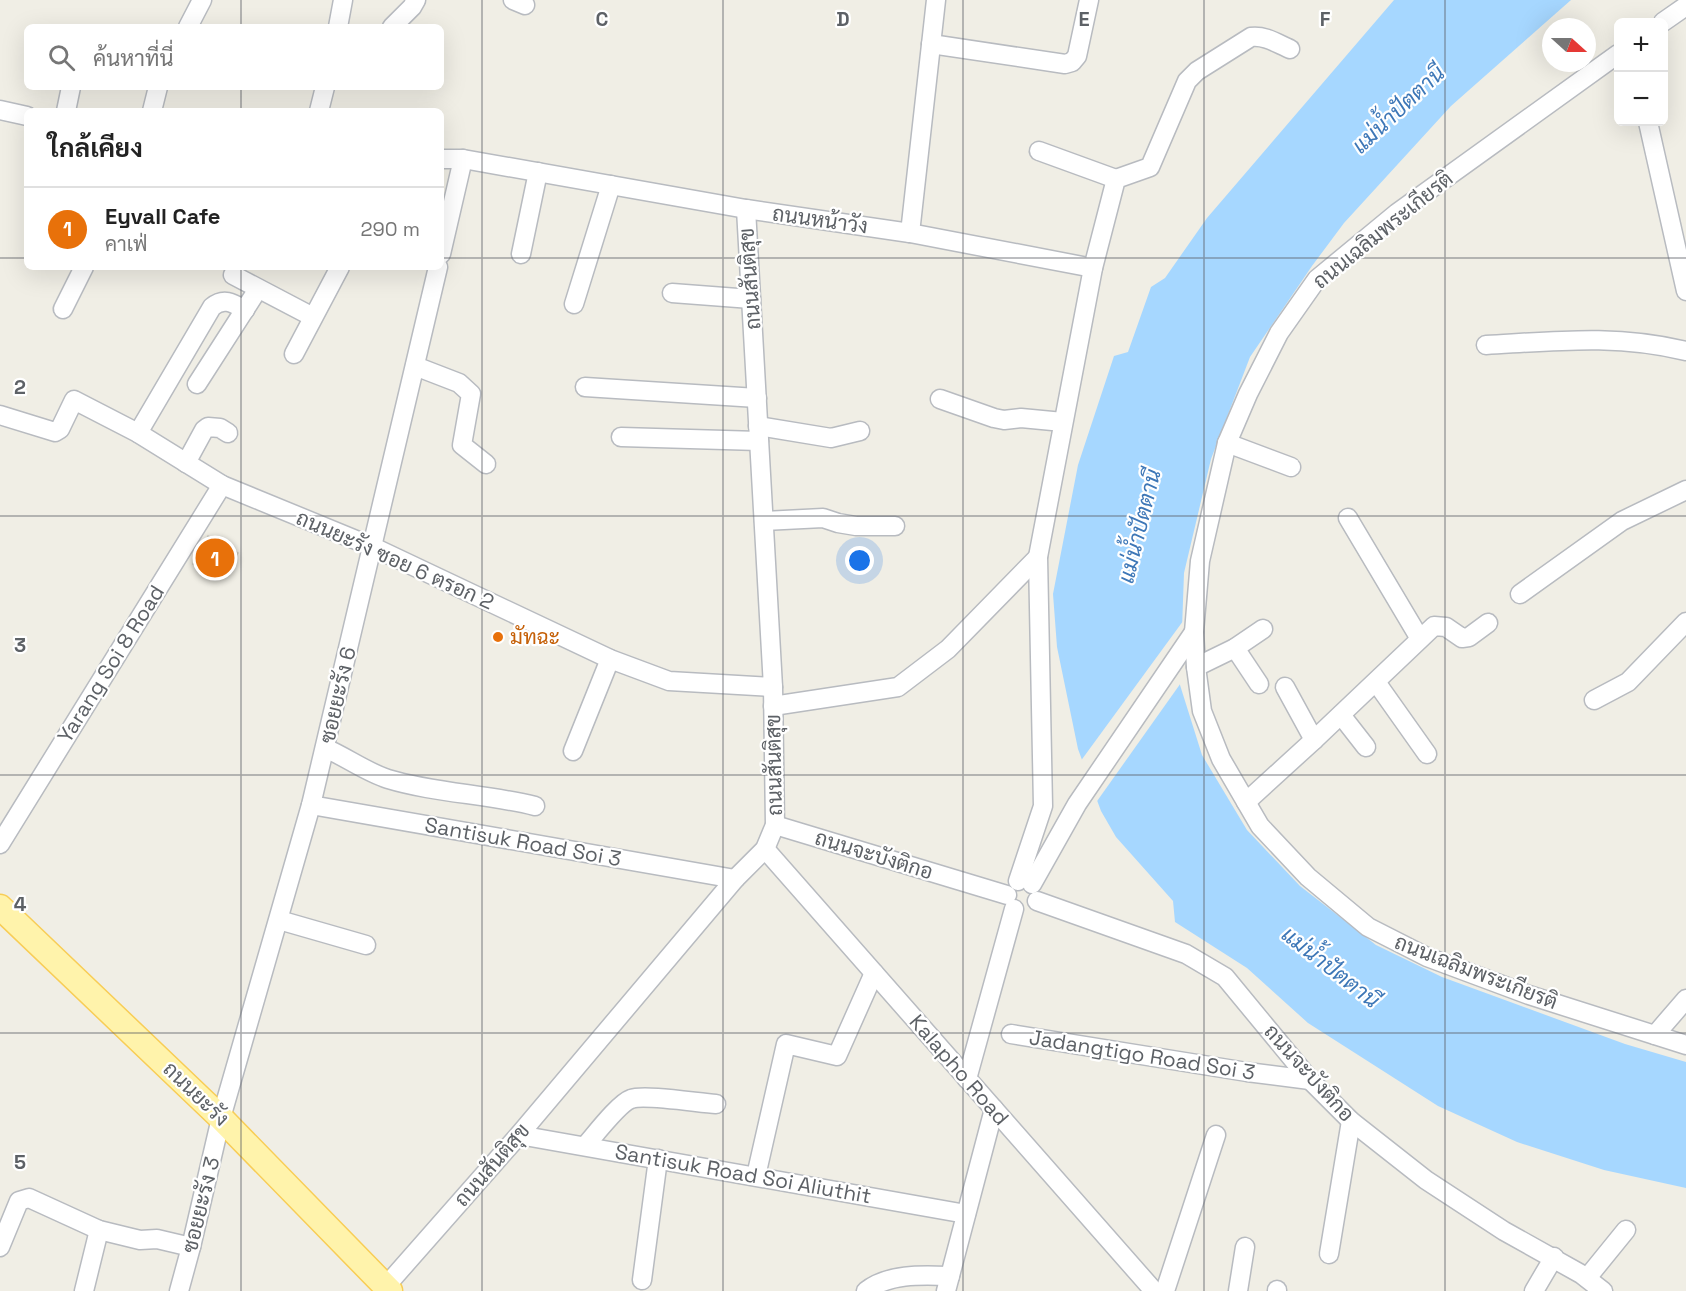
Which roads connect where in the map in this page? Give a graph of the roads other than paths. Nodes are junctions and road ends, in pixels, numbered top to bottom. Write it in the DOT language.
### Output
graph roads {
  1 [pos="202,0"];
  2 [pos="343,0"];
  3 [pos="416,0"];
  4 [pos="936,0"];
  5 [pos="1089,0"];
  6 [pos="1686,6"];
  7 [pos="1668,19"];
  8 [pos="190,24"];
  9 [pos="339,24"];
  10 [pos="395,24"];
  11 [pos="932,44"];
  12 [pos="1290,49"];
  13 [pos="1614,57"];
  14 [pos="70,90"];
  15 [pos="157,90"];
  16 [pos="324,90"];
  17 [pos="67,108"];
  18 [pos="153,108"];
  19 [pos="320,108"];
  20 [pos="0,110"];
  21 [pos="24,115"];
  22 [pos="1649,126"];
  23 [pos="1040,152"];
  24 [pos="444,159"];
  25 [pos="463,159"];
  26 [pos="538,172"];
  27 [pos="1116,179"];
  28 [pos="611,185"];
  29 [pos="746,209"];
  30 [pos="910,233"];
  31 [pos="444,241"];
  32 [pos="521,254"];
  33 [pos="1683,263"];
  34 [pos="1093,268"];
  35 [pos="82,270"];
  36 [pos="338,270"];
  37 [pos="437,270"];
  38 [pos="233,275"];
  39 [pos="258,289"];
  40 [pos="1686,291"];
  41 [pos="672,293"];
  42 [pos="751,299"];
  43 [pos="574,304"];
  44 [pos="63,309"];
  45 [pos="245,310"];
  46 [pos="313,317"];
  47 [pos="1486,345"];
  48 [pos="1686,351"];
  49 [pos="294,354"];
  50 [pos="415,366"];
  51 [pos="197,384"];
  52 [pos="585,387"];
  53 [pos="757,398"];
  54 [pos="940,399"];
  55 [pos="0,415"];
  56 [pos="1063,422"];
  57 [pos="860,431"];
  58 [pos="138,433"];
  59 [pos="228,433"];
  60 [pos="759,433"];
  61 [pos="621,437"];
  62 [pos="1227,443"];
  63 [pos="186,463"];
  64 [pos="486,464"];
  65 [pos="1291,467"];
  66 [pos="222,485"];
  67 [pos="1686,490"];
  68 [pos="1348,518"];
  69 [pos="764,521"];
  70 [pos="895,526"];
  71 [pos="373,547"];
  72 [pos="1038,557"];
  73 [pos="1520,594"];
  74 [pos="1686,622"];
  75 [pos="1488,623"];
  76 [pos="1263,629"];
  77 [pos="1189,638"];
  78 [pos="1420,639"];
  79 [pos="1235,648"];
  80 [pos="610,659"];
  81 [pos="1196,667"];
  82 [pos="1376,682"];
  83 [pos="1259,684"];
  84 [pos="773,687"];
  85 [pos="1284,687"];
  86 [pos="1594,700"];
  87 [pos="773,706"];
  88 [pos="1341,715"];
  89 [pos="1314,741"];
  90 [pos="1365,747"];
  91 [pos="325,748"];
  92 [pos="573,752"];
  93 [pos="1427,754"];
  94 [pos="1246,802"];
  95 [pos="311,806"];
  96 [pos="535,806"];
  97 [pos="1043,806"];
  98 [pos="1067,820"];
  99 [pos="775,825"];
  100 [pos="0,844"];
  101 [pos="765,849"];
  102 [pos="735,879"];
  103 [pos="1029,889"];
  104 [pos="1010,902"];
  105 [pos="0,907"];
  106 [pos="279,920"];
  107 [pos="366,945"];
  108 [pos="874,973"];
  109 [pos="1686,999"];
  110 [pos="1011,1034"];
  111 [pos="1655,1035"];
  112 [pos="1686,1045"];
  113 [pos="967,1079"];
  114 [pos="1310,1080"];
  115 [pos="716,1104"];
  116 [pos="994,1109"];
  117 [pos="221,1118"];
  118 [pos="1351,1121"];
  119 [pos="519,1135"];
  120 [pos="1216,1135"];
  121 [pos="585,1146"];
  122 [pos="658,1159"];
  123 [pos="756,1176"];
  124 [pos="966,1214"];
  125 [pos="99,1230"];
  126 [pos="1626,1230"];
  127 [pos="0,1247"];
  128 [pos="191,1247"];
  129 [pos="1245,1247"];
  130 [pos="1329,1254"];
  131 [pos="1554,1257"];
  132 [pos="1587,1278"];
  133 [pos="642,1280"];
  134 [pos="948,1283"];
  135 [pos="391,1289"];
  136 [pos="84,1291"];
  137 [pos="179,1291"];
  138 [pos="866,1291"];
  139 [pos="1154,1291"];
  140 [pos="1165,1291"];
  141 [pos="1238,1291"];
  142 [pos="1534,1291"];
  143 [pos="1603,1291"];
  1 -- 8 [label="street"];
  2 -- 9 [label="street"];
  3 -- 10 [label="street"];
  4 -- 11 [label="street"];
  5 -- 11 [label="street"];
  6 -- 7 [label="street"];
  11 -- 30 [label="street"];
  12 -- 27 [label="street"];
  13 -- 62 [label="street, ถนนเฉลิมพระเกียรติ"];
  14 -- 17 [label="street"];
  15 -- 18 [label="street"];
  16 -- 19 [label="street"];
  20 -- 21 [label="street"];
  22 -- 33 [label="street"];
  23 -- 27 [label="street"];
  24 -- 25 [label="street, ถนนหน้าวัง"];
  25 -- 26 [label="street, ถนนหน้าวัง"];
  25 -- 31 [label="street"];
  26 -- 28 [label="street, ถนนหน้าวัง"];
  26 -- 32 [label="street"];
  27 -- 34 [label="street"];
  28 -- 29 [label="street, ถนนหน้าวัง"];
  28 -- 43 [label="street"];
  29 -- 30 [label="street, ถนนหน้าวัง"];
  29 -- 42 [label="street, ถนนสันติสุข"];
  30 -- 34 [label="street, ถนนหน้าวัง"];
  33 -- 40 [label="street"];
  34 -- 56 [label="street"];
  35 -- 44 [label="street"];
  36 -- 46 [label="street"];
  37 -- 50 [label="street, ซอยยะรัง 6"];
  38 -- 39 [label="street"];
  39 -- 45 [label="street"];
  39 -- 46 [label="street"];
  41 -- 42 [label="street"];
  42 -- 53 [label="street, ถนนสันติสุข"];
  45 -- 51 [label="street"];
  45 -- 58 [label="street"];
  46 -- 49 [label="street"];
  47 -- 48 [label="street"];
  50 -- 64 [label="street"];
  50 -- 71 [label="street, ซอยยะรัง 6"];
  52 -- 53 [label="street"];
  53 -- 60 [label="street, ถนนสันติสุข"];
  54 -- 56 [label="street"];
  55 -- 58 [label="street, ถนนยะรัง ซอย 6 ตรอก 2"];
  56 -- 72 [label="street"];
  57 -- 60 [label="street"];
  58 -- 63 [label="street, ถนนยะรัง ซอย 6 ตรอก 2"];
  59 -- 63 [label="street"];
  60 -- 61 [label="street"];
  60 -- 69 [label="street, ถนนสันติสุข"];
  62 -- 65 [label="street"];
  62 -- 77 [label="street, ถนนเฉลิมพระเกียรติ"];
  63 -- 66 [label="street, ถนนยะรัง ซอย 6 ตรอก 2"];
  66 -- 71 [label="street, ถนนยะรัง ซอย 6 ตรอก 2"];
  66 -- 100 [label="street, Yarang Soi 8 Road"];
  67 -- 73 [label="street"];
  68 -- 78 [label="street"];
  69 -- 70 [label="street"];
  69 -- 84 [label="street, ถนนสันติสุข"];
  71 -- 80 [label="street, ถนนยะรัง ซอย 6 ตรอก 2"];
  71 -- 91 [label="street, ซอยยะรัง 6"];
  72 -- 87 [label="street"];
  72 -- 97 [label="street"];
  74 -- 86 [label="street"];
  75 -- 78 [label="street"];
  76 -- 79 [label="street"];
  77 -- 81 [label="street, ถนนเฉลิมพระเกียรติ"];
  77 -- 98 [label="street"];
  78 -- 82 [label="street"];
  79 -- 81 [label="street"];
  79 -- 83 [label="street"];
  80 -- 84 [label="street, ถนนยะรัง ซอย 6 ตรอก 2"];
  80 -- 92 [label="street"];
  81 -- 94 [label="street, ถนนเฉลิมพระเกียรติ"];
  82 -- 88 [label="street"];
  82 -- 93 [label="street"];
  84 -- 87 [label="street, ถนนสันติสุข"];
  85 -- 89 [label="street"];
  87 -- 99 [label="street, ถนนสันติสุข"];
  88 -- 89 [label="street"];
  88 -- 90 [label="street"];
  89 -- 94 [label="street"];
  91 -- 95 [label="street, ซอยยะรัง 6"];
  91 -- 96 [label="street"];
  94 -- 111 [label="street, ถนนเฉลิมพระเกียรติ"];
  95 -- 102 [label="street, Santisuk Road Soi 3"];
  95 -- 106 [label="street, ซอยยะรัง 6"];
  97 -- 98 [label="street"];
  97 -- 103 [label="street"];
  98 -- 103 [label="street"];
  99 -- 101 [label="street, ถนนสันติสุข"];
  99 -- 104 [label="street, ถนนจะบังติกอ"];
  101 -- 102 [label="street, ถนนสันติสุข"];
  101 -- 108 [label="street, Kalapho Road"];
  102 -- 119 [label="street, ถนนสันติสุข"];
  103 -- 104 [label="street"];
  103 -- 104 [label="street"];
  103 -- 114 [label="street, ถนนจะบังติกอ"];
  104 -- 113 [label="street"];
  105 -- 117 [label="main road, ถนนยะรัง"];
  106 -- 107 [label="street"];
  106 -- 117 [label="street, ซอยยะรัง 6"];
  108 -- 113 [label="street, Kalapho Road"];
  108 -- 123 [label="street"];
  109 -- 111 [label="street"];
  110 -- 114 [label="street, Jadangtigo Road Soi 3"];
  111 -- 112 [label="street, ถนนเฉลิมพระเกียรติ"];
  113 -- 116 [label="street, Kalapho Road"];
  114 -- 118 [label="street, ถนนจะบังติกอ"];
  115 -- 121 [label="street"];
  116 -- 124 [label="street"];
  116 -- 139 [label="street, Kalapho Road"];
  117 -- 128 [label="street, ซอยยะรัง 3"];
  117 -- 135 [label="main road, ถนนยะรัง"];
  118 -- 130 [label="street"];
  118 -- 131 [label="street, ถนนจะบังติกอ"];
  119 -- 121 [label="street, Santisuk Road Soi Aliuthit"];
  119 -- 135 [label="street, ถนนสันติสุข"];
  120 -- 140 [label="street"];
  121 -- 122 [label="street, Santisuk Road Soi Aliuthit"];
  122 -- 123 [label="street, Santisuk Road Soi Aliuthit"];
  122 -- 133 [label="street"];
  123 -- 124 [label="street, Santisuk Road Soi Aliuthit"];
  124 -- 134 [label="street"];
  125 -- 127 [label="street"];
  125 -- 128 [label="street"];
  125 -- 136 [label="street"];
  126 -- 132 [label="street"];
  128 -- 137 [label="street, ซอยยะรัง 3"];
  129 -- 141 [label="street"];
  131 -- 132 [label="street, ถนนจะบังติกอ"];
  131 -- 142 [label="street"];
  132 -- 143 [label="street, ถนนจะบังติกอ"];
  134 -- 138 [label="street"];
}
